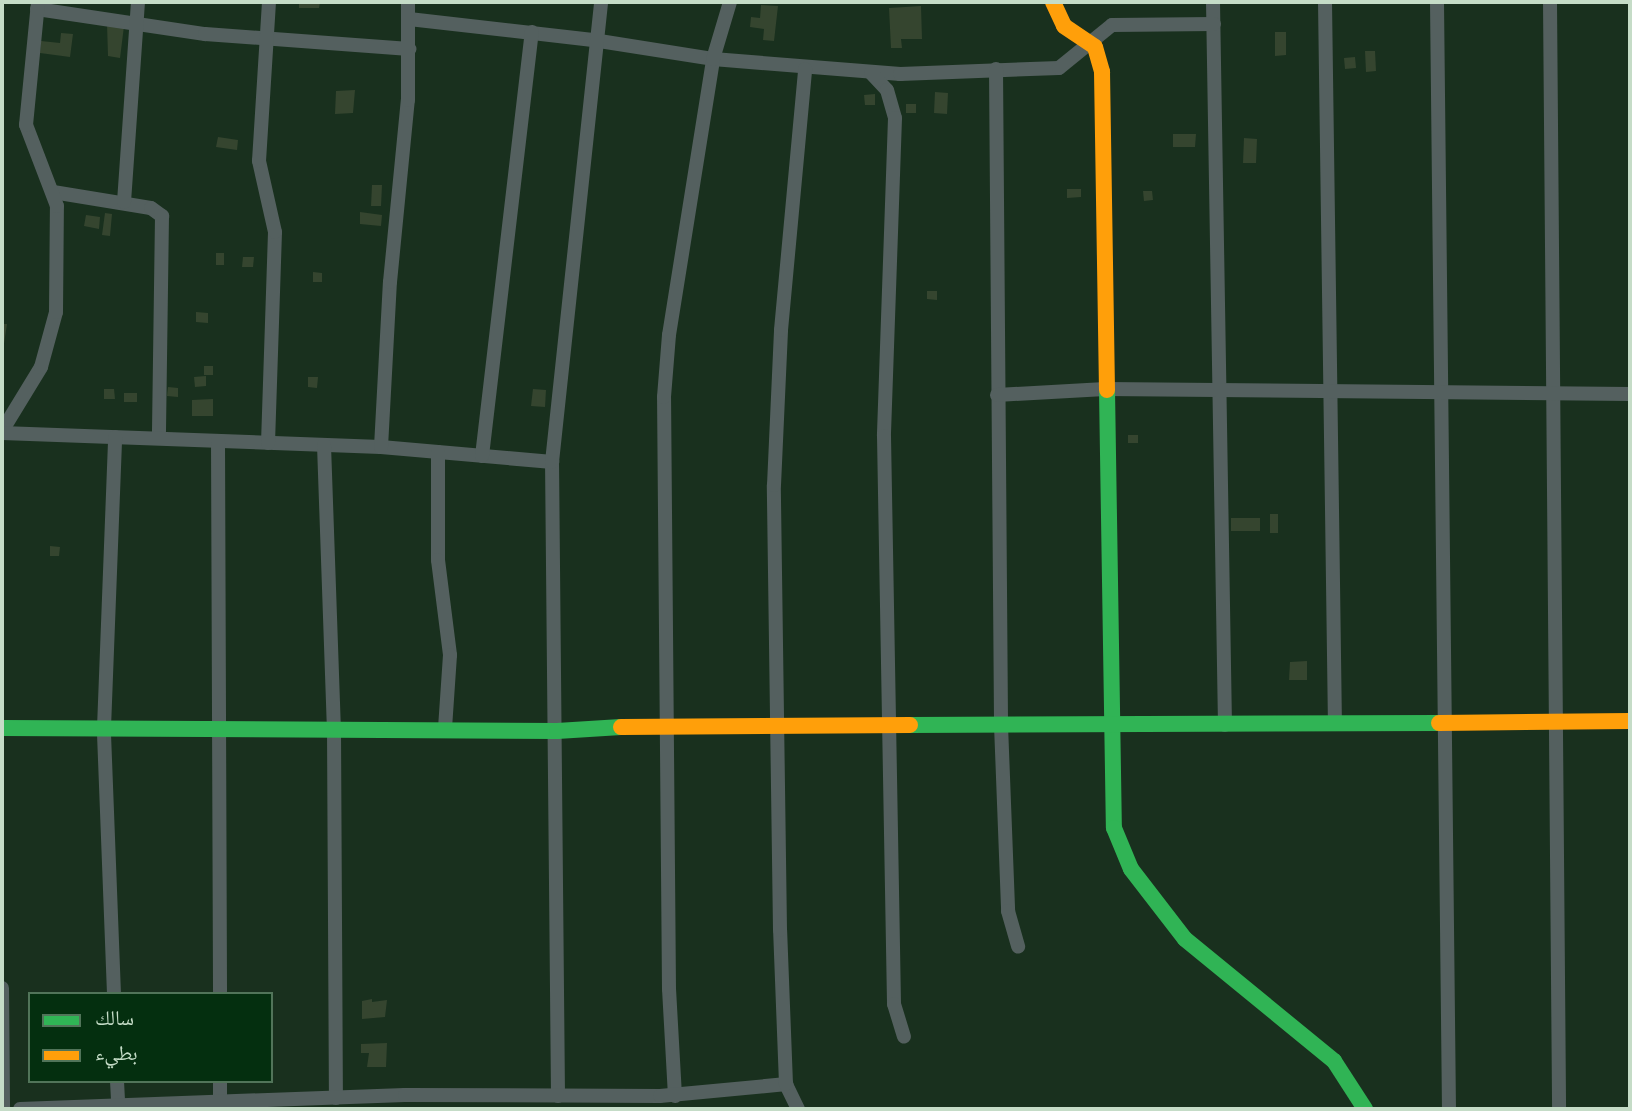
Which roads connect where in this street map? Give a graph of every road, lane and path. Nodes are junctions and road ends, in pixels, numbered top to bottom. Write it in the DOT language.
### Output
graph roads {
  1 [pos="138,2"];
  2 [pos="269,2"];
  3 [pos="408,2"];
  4 [pos="601,2"];
  5 [pos="730,2"];
  6 [pos="1053,2"];
  7 [pos="1213,2"];
  8 [pos="1325,2"];
  9 [pos="1437,2"];
  10 [pos="1550,2"];
  11 [pos="38,5"];
  12 [pos="409,19"];
  13 [pos="136,23"];
  14 [pos="1214,24"];
  15 [pos="532,32"];
  16 [pos="266,37"];
  17 [pos="593,40"];
  18 [pos="1087,41"];
  19 [pos="409,50"];
  20 [pos="713,59"];
  21 [pos="805,69"];
  22 [pos="996,69"];
  23 [pos="871,73"];
  24 [pos="53,192"];
  25 [pos="124,202"];
  26 [pos="1105,388"];
  27 [pos="1222,390"];
  28 [pos="1333,392"];
  29 [pos="1553,392"];
  30 [pos="1444,393"];
  31 [pos="1630,394"];
  32 [pos="997,395"];
  33 [pos="2,432"];
  34 [pos="114,437"];
  35 [pos="159,438"];
  36 [pos="218,441"];
  37 [pos="268,443"];
  38 [pos="324,445"];
  39 [pos="382,447"];
  40 [pos="438,452"];
  41 [pos="482,456"];
  42 [pos="552,462"];
  43 [pos="1558,718"];
  44 [pos="1630,721"];
  45 [pos="1446,722"];
  46 [pos="780,723"];
  47 [pos="668,724"];
  48 [pos="890,724"];
  49 [pos="1335,724"];
  50 [pos="1001,725"];
  51 [pos="1225,725"];
  52 [pos="1112,726"];
  53 [pos="2,728"];
  54 [pos="104,729"];
  55 [pos="220,729"];
  56 [pos="445,729"];
  57 [pos="334,730"];
  58 [pos="557,731"];
  59 [pos="1018,947"];
  60 [pos="2,988"];
  61 [pos="114,992"];
  62 [pos="220,992"];
  63 [pos="904,1037"];
  64 [pos="117,1083"];
  65 [pos="220,1083"];
  66 [pos="786,1084"];
  67 [pos="558,1096"];
  68 [pos="675,1096"];
  69 [pos="336,1098"];
  70 [pos="220,1101"];
  71 [pos="405,1102"];
  72 [pos="521,1102"];
  73 [pos="118,1103"];
  74 [pos="146,1106"];
  75 [pos="3,1109"];
  76 [pos="20,1109"];
  77 [pos="798,1109"];
  78 [pos="1365,1109"];
  79 [pos="1449,1109"];
  80 [pos="1559,1109"];
  1 -- 13 [label="street"];
  2 -- 16 [label="street"];
  3 -- 12 [label="street"];
  4 -- 17 [label="street"];
  5 -- 20 [label="street"];
  6 -- 18 [label="street"];
  7 -- 14 [label="street"];
  8 -- 28 [label="street"];
  9 -- 30 [label="street"];
  10 -- 29 [label="street"];
  11 -- 13 [label="street"];
  11 -- 24 [label="street"];
  12 -- 15 [label="street"];
  12 -- 19 [label="street"];
  13 -- 16 [label="street"];
  13 -- 25 [label="street"];
  14 -- 18 [label="street"];
  14 -- 27 [label="street"];
  15 -- 17 [label="street"];
  15 -- 41 [label="street"];
  16 -- 19 [label="street"];
  16 -- 37 [label="street"];
  17 -- 20 [label="street"];
  17 -- 42 [label="street"];
  18 -- 22 [label="street"];
  18 -- 26 [label="street"];
  19 -- 39 [label="street"];
  20 -- 21 [label="street"];
  20 -- 47 [label="street"];
  21 -- 23 [label="street"];
  21 -- 46 [label="street"];
  22 -- 23 [label="street"];
  22 -- 32 [label="street"];
  23 -- 48 [label="street"];
  24 -- 25 [label="street"];
  24 -- 33 [label="street"];
  25 -- 35 [label="street"];
  26 -- 27 [label="street"];
  26 -- 32 [label="street"];
  26 -- 52 [label="street"];
  27 -- 28 [label="street"];
  27 -- 51 [label="street"];
  28 -- 30 [label="street"];
  28 -- 49 [label="street"];
  29 -- 30 [label="street"];
  29 -- 31 [label="street"];
  29 -- 43 [label="street"];
  30 -- 45 [label="street"];
  32 -- 50 [label="street"];
  33 -- 34 [label="street"];
  34 -- 35 [label="street"];
  34 -- 54 [label="street"];
  35 -- 36 [label="street"];
  36 -- 37 [label="street"];
  36 -- 55 [label="street"];
  37 -- 38 [label="street"];
  38 -- 39 [label="street"];
  38 -- 57 [label="street"];
  39 -- 40 [label="street"];
  40 -- 41 [label="street"];
  40 -- 56 [label="street"];
  41 -- 42 [label="street"];
  42 -- 58 [label="street"];
  43 -- 44 [label="street"];
  43 -- 45 [label="street"];
  43 -- 80 [label="street"];
  45 -- 49 [label="street"];
  45 -- 79 [label="street"];
  46 -- 47 [label="street"];
  46 -- 48 [label="street"];
  46 -- 66 [label="street"];
  47 -- 58 [label="street"];
  47 -- 68 [label="street"];
  48 -- 50 [label="street"];
  48 -- 63 [label="street"];
  49 -- 51 [label="street"];
  50 -- 52 [label="street"];
  50 -- 59 [label="street"];
  51 -- 52 [label="street"];
  52 -- 78 [label="street"];
  53 -- 54 [label="street"];
  54 -- 55 [label="street"];
  54 -- 61 [label="street"];
  55 -- 57 [label="street"];
  55 -- 62 [label="street"];
  56 -- 57 [label="street"];
  56 -- 58 [label="street"];
  57 -- 69 [label="street"];
  58 -- 67 [label="street"];
  60 -- 75 [label="street"];
  64 -- 73 [label="street"];
  65 -- 70 [label="street"];
  66 -- 68 [label="street"];
  66 -- 77 [label="street"];
  67 -- 68 [label="street"];
  67 -- 72 [label="street"];
  69 -- 70 [label="street"];
  69 -- 71 [label="street"];
  70 -- 74 [label="street"];
  71 -- 72 [label="street"];
  73 -- 74 [label="street"];
  73 -- 76 [label="street"];
}
